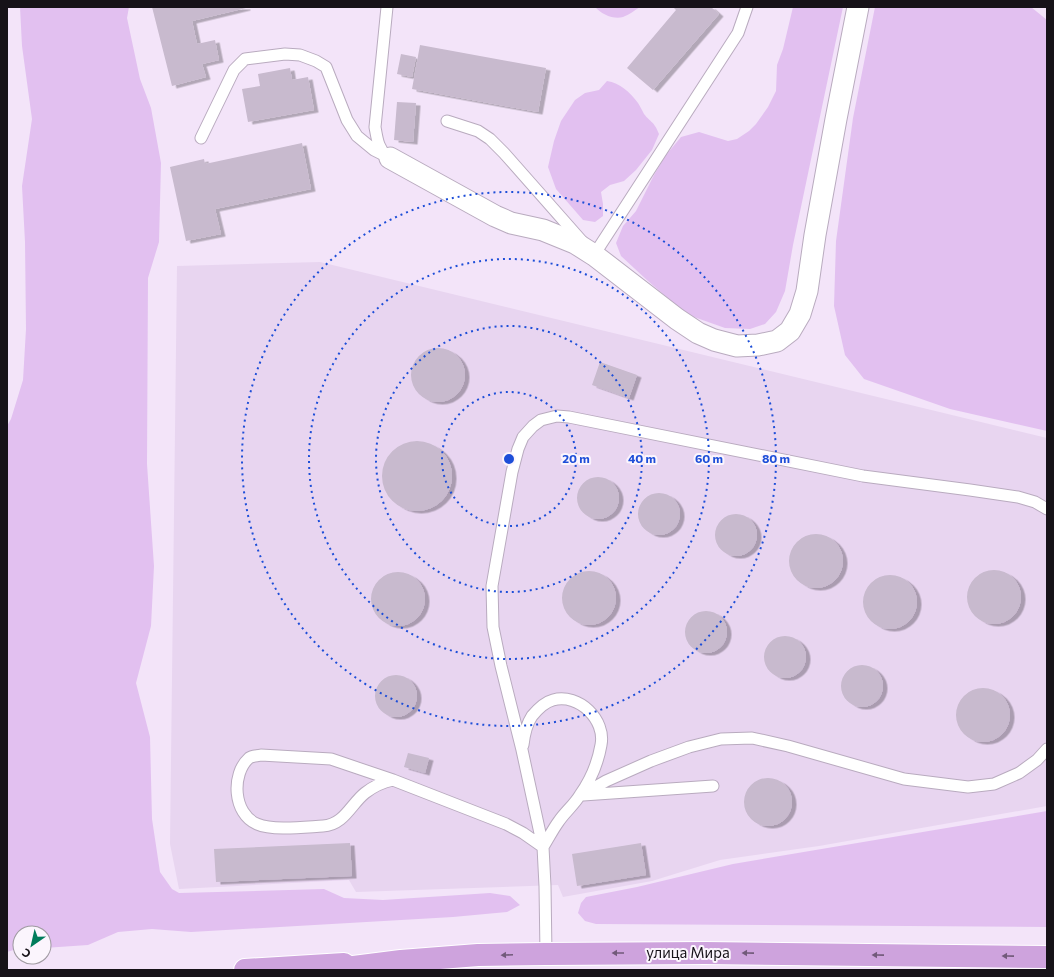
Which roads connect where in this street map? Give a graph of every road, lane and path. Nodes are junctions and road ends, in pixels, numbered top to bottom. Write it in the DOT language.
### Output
graph roads {
  1 [pos="387,7"];
  2 [pos="747,7"];
  3 [pos="858,7"];
  4 [pos="447,121"];
  5 [pos="202,138"];
  6 [pos="390,158"];
  7 [pos="594,255"];
  8 [pos="1047,509"];
  9 [pos="1047,749"];
  10 [pos="522,750"];
  11 [pos="393,780"];
  12 [pos="714,786"];
  13 [pos="580,796"];
  14 [pos="543,847"];
  15 [pos="1047,957"];
  16 [pos="401,961"];
  17 [pos="546,962"];
  18 [pos="245,970"];
  19 [pos="330,970"];
  1 -- 6 [label="lane"];
  2 -- 7 [label="lane"];
  3 -- 7 [label="street"];
  4 -- 7 [label="lane"];
  5 -- 6 [label="lane"];
  6 -- 7 [label="street"];
  8 -- 10 [label="lane"];
  9 -- 13 [label="lane"];
  10 -- 13 [label="lane"];
  10 -- 14 [label="lane"];
  11 -- 11 [label="lane"];
  11 -- 14 [label="lane"];
  12 -- 13 [label="lane"];
  13 -- 14 [label="lane"];
  14 -- 17 [label="lane"];
  15 -- 17 [label="main road, улица Мира, one-way"];
  17 -- 16 [label="main road, улица Мира, one-way"];
  16 -- 18 [label="main road"];
  16 -- 19 [label="main road, улица Мира"];
}
